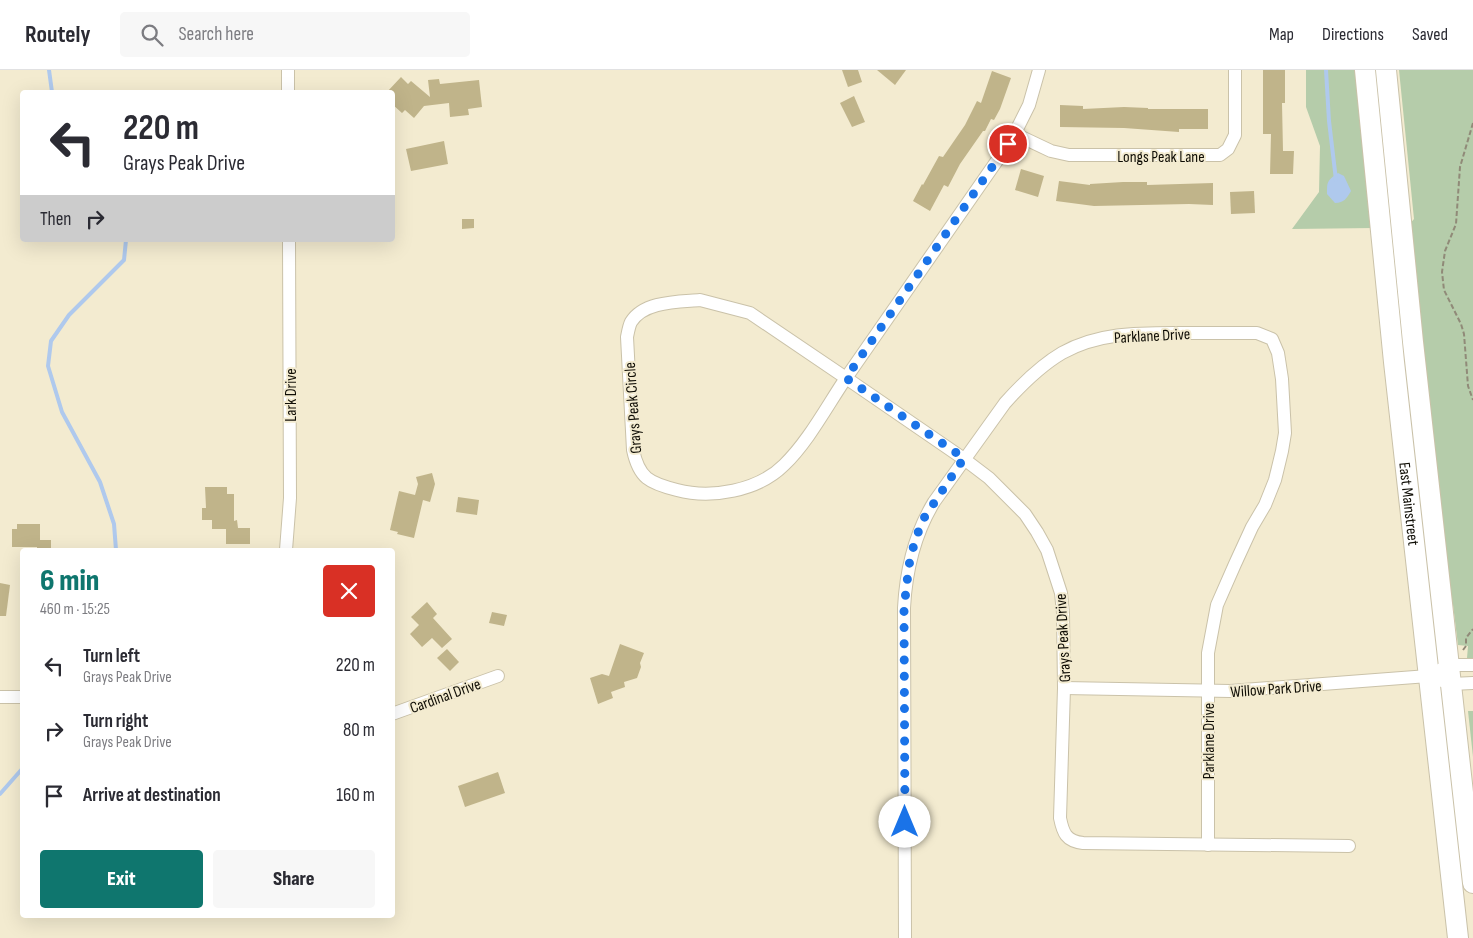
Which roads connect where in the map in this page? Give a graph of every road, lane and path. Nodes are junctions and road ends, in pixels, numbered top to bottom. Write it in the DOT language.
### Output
graph roads {
  1 [pos="288,70"];
  2 [pos="1039,70"];
  3 [pos="1235,70"];
  4 [pos="1364,70"];
  5 [pos="1386,70"];
  6 [pos="288,90"];
  7 [pos="1473,123"];
  8 [pos="1015,134"];
  9 [pos="289,242"];
  10 [pos="846,378"];
  11 [pos="1473,400"];
  12 [pos="964,458"];
  13 [pos="286,548"];
  14 [pos="1473,629"];
  15 [pos="1464,650"];
  16 [pos="1473,665"];
  17 [pos="1450,674"];
  18 [pos="498,676"];
  19 [pos="1428,676"];
  20 [pos="1473,683"];
  21 [pos="1064,688"];
  22 [pos="1208,691"];
  23 [pos="0,697"];
  24 [pos="20,697"];
  25 [pos="395,713"];
  26 [pos="1208,844"];
  27 [pos="1349,846"];
  28 [pos="1473,883"];
  29 [pos="905,938"];
  30 [pos="1458,938"];
  1 -- 6 [label="street"];
  2 -- 8 [label="street"];
  3 -- 8 [label="street, Longs Peak Lane"];
  4 -- 19 [label="main road, East Mainstreet"];
  5 -- 17 [label="main road, East Mainstreet"];
  7 -- 11 [label="path"];
  8 -- 10 [label="street"];
  9 -- 13 [label="street, Lark Drive"];
  10 -- 10 [label="street, Grays Peak Circle"];
  10 -- 12 [label="street, Grays Peak Drive"];
  12 -- 21 [label="street, Grays Peak Drive"];
  12 -- 22 [label="street, Parklane Drive"];
  12 -- 29 [label="street, Parklane Drive"];
  14 -- 15 [label="path"];
  16 -- 17 [label="street, Willow Park Drive"];
  17 -- 19 [label="street, Willow Park Drive"];
  17 -- 20 [label="street, Willow Park Drive"];
  17 -- 28 [label="main road, East Mainstreet"];
  18 -- 25 [label="street, Cardinal Drive"];
  19 -- 22 [label="street, Willow Park Drive"];
  19 -- 30 [label="main road, East Mainstreet"];
  21 -- 22 [label="street, Willow Park Drive"];
  21 -- 26 [label="street, Grays Peak Drive"];
  22 -- 26 [label="street, Parklane Drive"];
  23 -- 24 [label="street"];
  26 -- 27 [label="street, Grays Peak Drive"];
}
